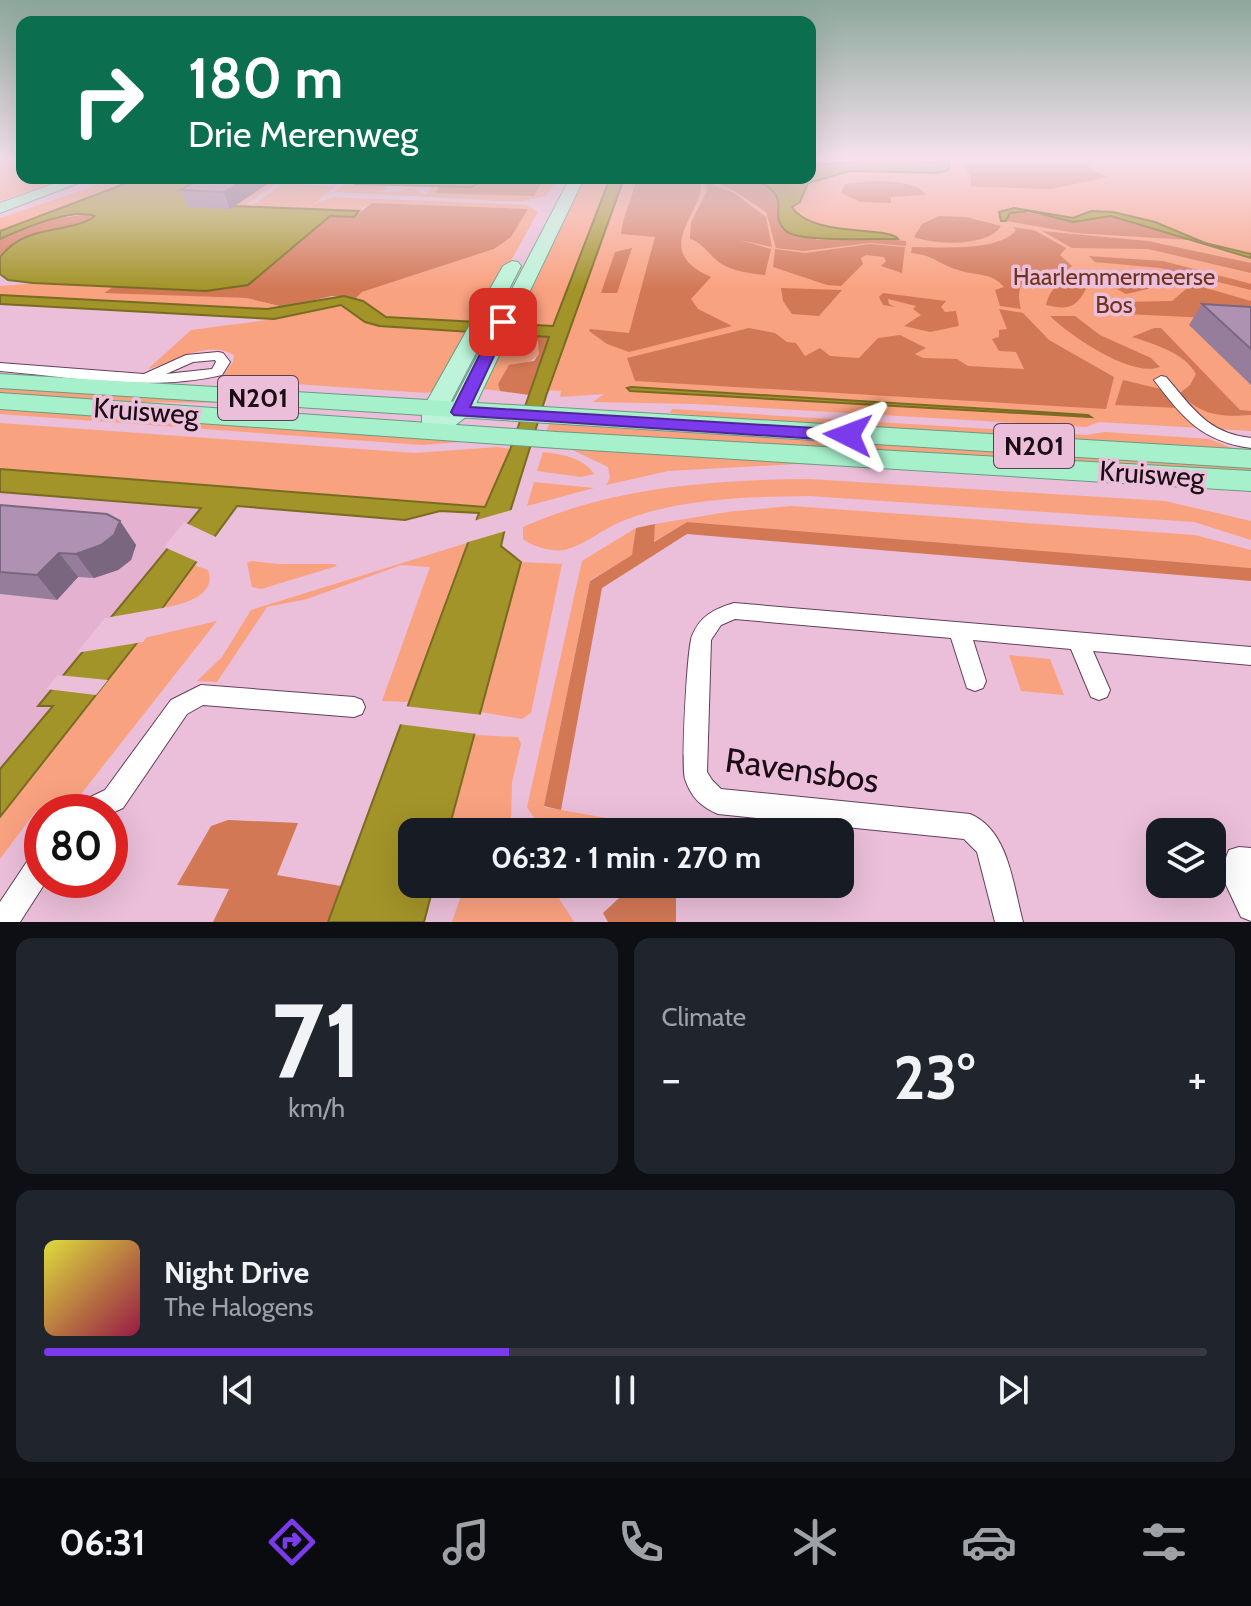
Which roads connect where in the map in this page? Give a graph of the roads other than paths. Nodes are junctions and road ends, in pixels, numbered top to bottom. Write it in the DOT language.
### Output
graph roads {
  1 [pos="547,203"];
  2 [pos="563,203"];
  3 [pos="539,218"];
  4 [pos="524,246"];
  5 [pos="489,330"];
  6 [pos="0,367"];
  7 [pos="149,376"];
  8 [pos="1161,380"];
  9 [pos="0,381"];
  10 [pos="0,401"];
  11 [pos="443,417"];
  12 [pos="560,429"];
  13 [pos="1251,443"];
  14 [pos="1251,459"];
  15 [pos="1251,481"];
  16 [pos="959,629"];
  17 [pos="1078,641"];
  18 [pos="1251,656"];
  19 [pos="975,681"];
  20 [pos="1099,690"];
  21 [pos="354,707"];
  22 [pos="118,794"];
  23 [pos="1251,861"];
  24 [pos="24,891"];
  25 [pos="1251,907"];
  26 [pos="3,922"];
  27 [pos="1009,922"];
  1 -- 3 [label="main road"];
  2 -- 5 [label="main road"];
  4 -- 5 [label="main road"];
  5 -- 11 [label="main road"];
  6 -- 7 [label="street, Kruisweg"];
  8 -- 13 [label="street"];
  9 -- 11 [label="highway, Kruisweg / N201"];
  10 -- 11 [label="highway, Kruisweg / N201"];
  11 -- 12 [label="highway, Kruisweg / N201"];
  12 -- 14 [label="highway, Kruisweg / N201"];
  12 -- 15 [label="highway, Kruisweg / N201"];
  16 -- 17 [label="street, Ravensbos"];
  16 -- 19 [label="street"];
  16 -- 27 [label="street, Ravensbos"];
  17 -- 18 [label="street, Ravensbos"];
  17 -- 20 [label="street"];
  21 -- 22 [label="street"];
  23 -- 25 [label="street"];
  24 -- 26 [label="street"];
}
